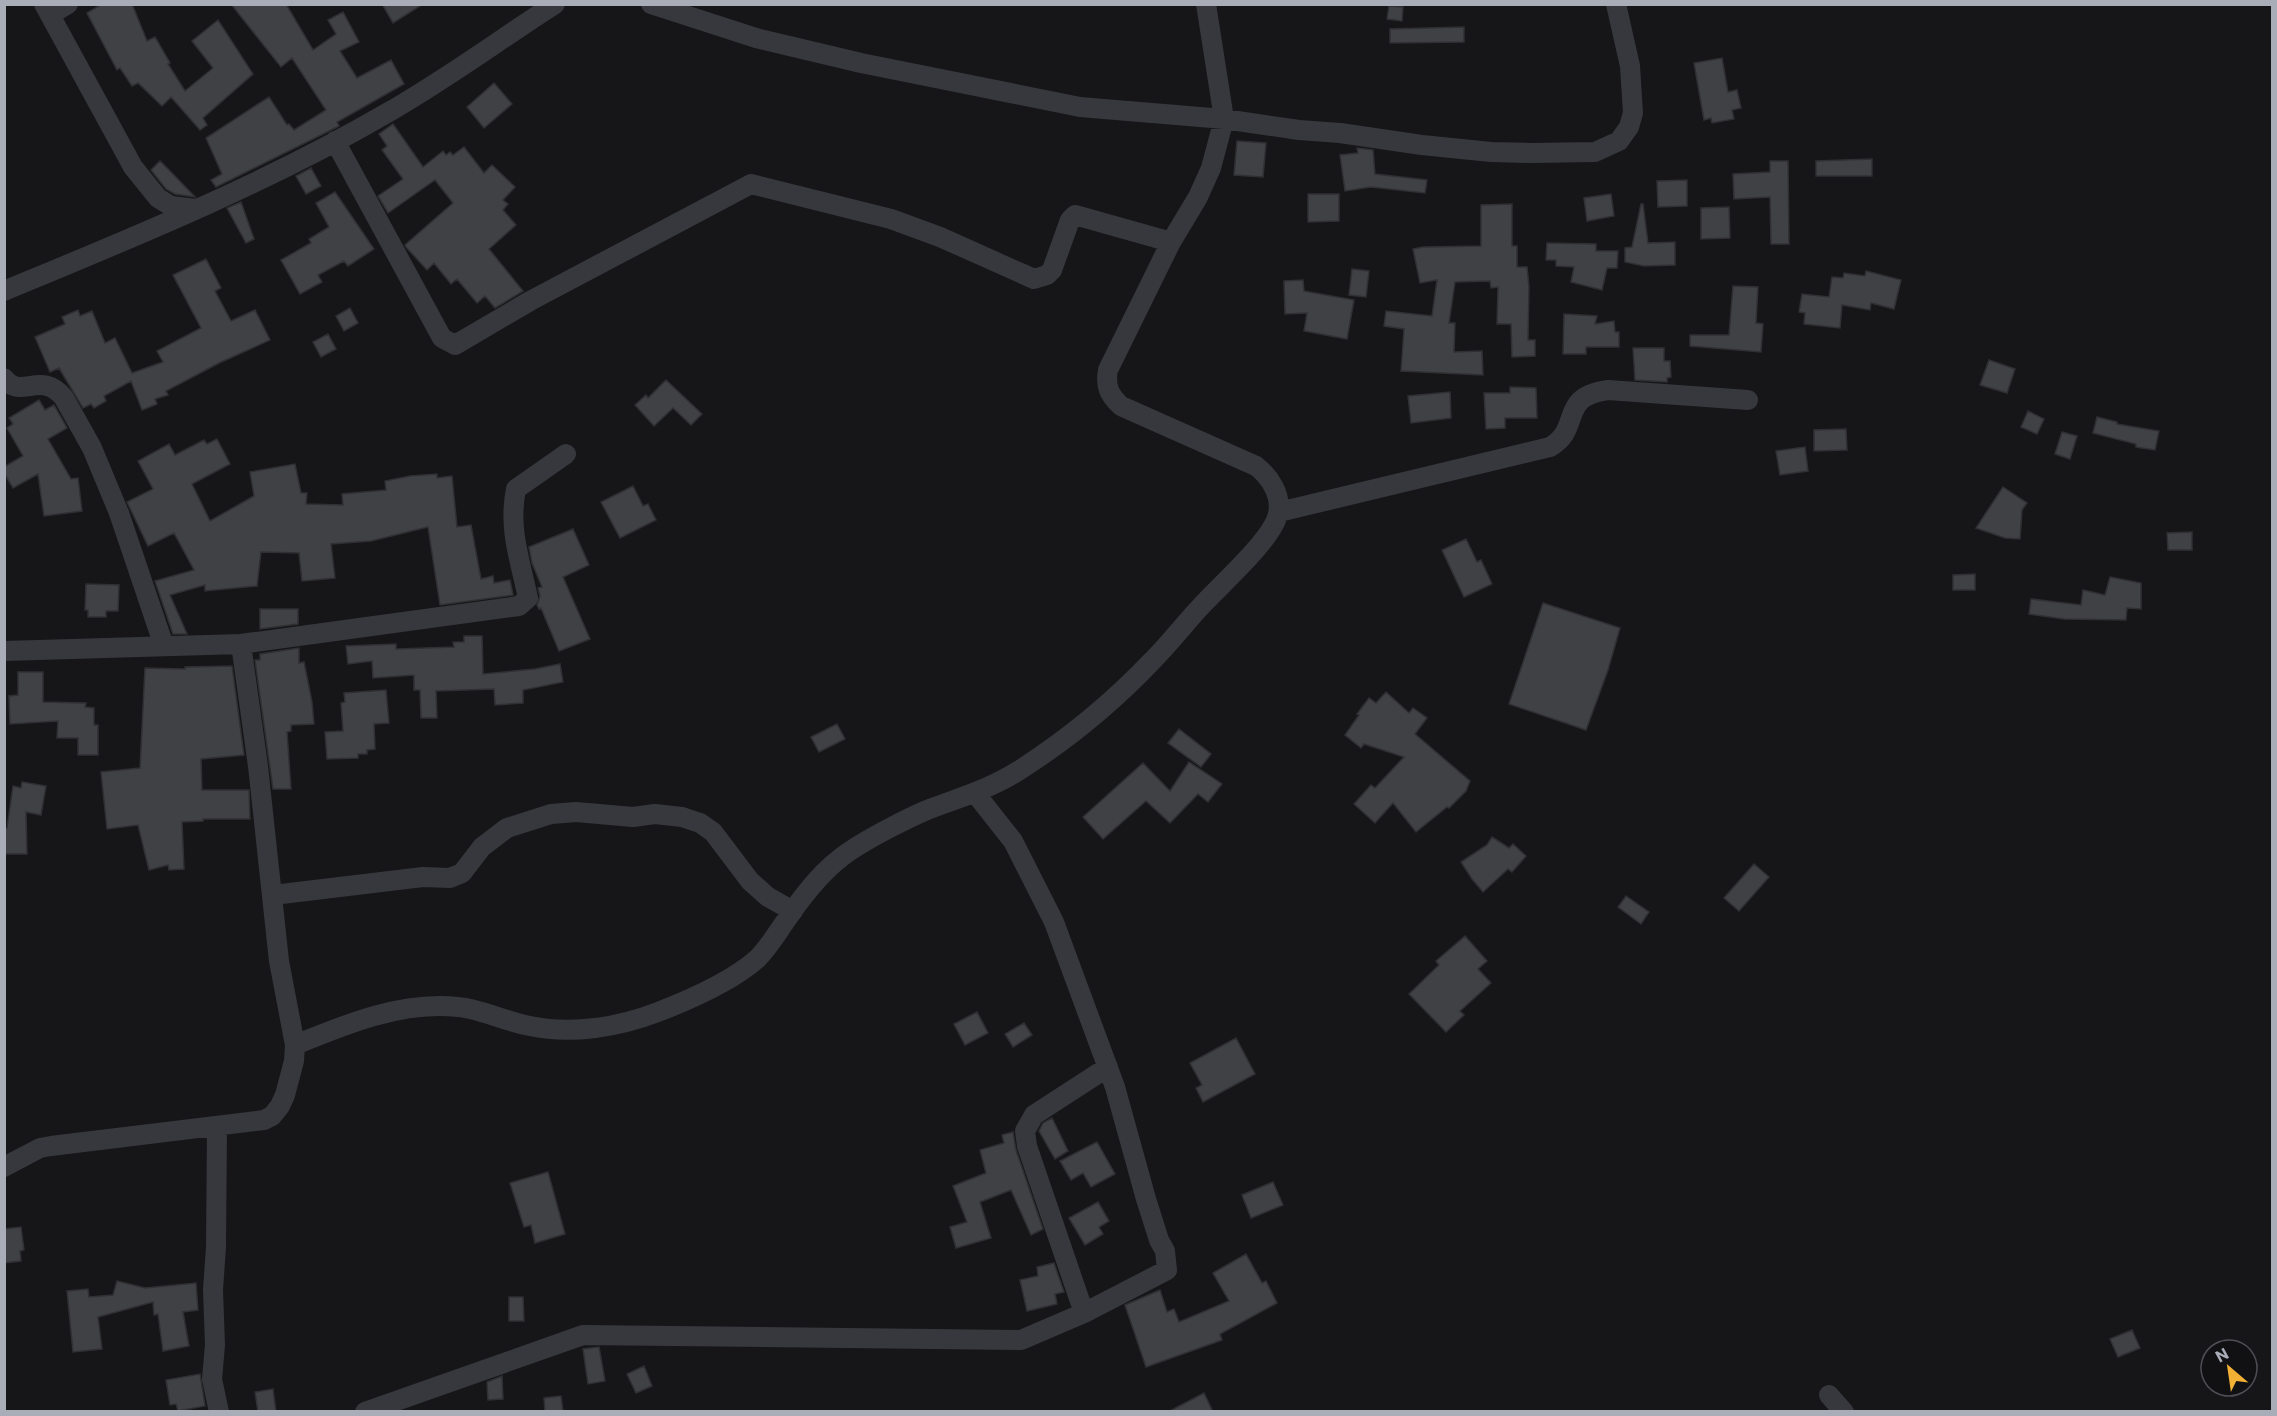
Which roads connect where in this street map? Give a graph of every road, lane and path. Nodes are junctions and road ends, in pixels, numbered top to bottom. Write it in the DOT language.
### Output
graph roads {
  1 [pos="68,4"];
  2 [pos="555,4"];
  3 [pos="651,4"];
  4 [pos="1206,4"];
  5 [pos="1616,4"];
  6 [pos="47,10"];
  7 [pos="1224,119"];
  8 [pos="335,141"];
  9 [pos="196,209"];
  10 [pos="1171,242"];
  11 [pos="4,291"];
  12 [pos="4,378"];
  13 [pos="1748,400"];
  14 [pos="566,454"];
  15 [pos="1279,512"];
  16 [pos="241,644"];
  17 [pos="164,646"];
  18 [pos="4,651"];
  19 [pos="975,793"];
  20 [pos="273,895"];
  21 [pos="793,911"];
  22 [pos="296,1045"];
  23 [pos="1108,1067"];
  24 [pos="217,1127"];
  25 [pos="4,1167"];
  26 [pos="1084,1313"];
  27 [pos="1829,1395"];
  28 [pos="219,1412"];
  29 [pos="364,1412"];
  30 [pos="1844,1412"];
  1 -- 6 [label="street"];
  2 -- 8 [label="street"];
  3 -- 7 [label="street"];
  4 -- 7 [label="street"];
  5 -- 7 [label="street"];
  6 -- 9 [label="street"];
  7 -- 10 [label="street"];
  8 -- 9 [label="street"];
  8 -- 10 [label="street"];
  9 -- 11 [label="street"];
  10 -- 15 [label="street"];
  12 -- 17 [label="street"];
  13 -- 15 [label="street"];
  14 -- 16 [label="street"];
  15 -- 19 [label="street"];
  16 -- 17 [label="street"];
  16 -- 20 [label="street"];
  17 -- 18 [label="street"];
  19 -- 21 [label="street"];
  19 -- 23 [label="street"];
  20 -- 21 [label="street"];
  20 -- 22 [label="street"];
  21 -- 22 [label="street"];
  22 -- 24 [label="street"];
  23 -- 26 [label="street"];
  23 -- 26 [label="street"];
  24 -- 25 [label="street"];
  24 -- 28 [label="street"];
  26 -- 29 [label="street"];
  27 -- 30 [label="street"];
}
